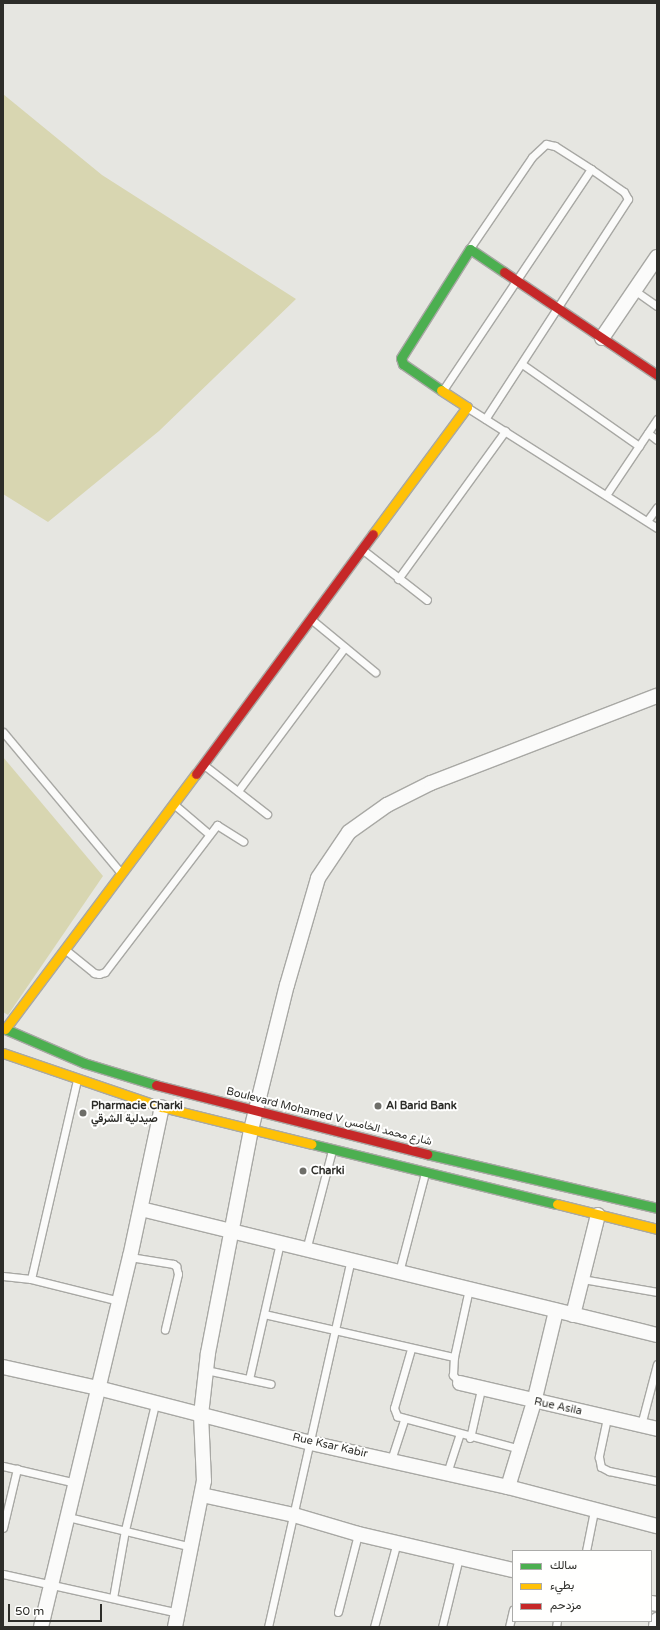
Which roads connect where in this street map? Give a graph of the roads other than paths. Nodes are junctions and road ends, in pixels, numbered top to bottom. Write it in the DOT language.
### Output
graph roads {
  1 [pos="591,169"];
  2 [pos="470,248"];
  3 [pos="657,257"];
  4 [pos="517,280"];
  5 [pos="634,290"];
  6 [pos="657,306"];
  7 [pos="559,308"];
  8 [pos="602,338"];
  9 [pos="522,364"];
  10 [pos="657,375"];
  11 [pos="443,390"];
  12 [pos="467,407"];
  13 [pos="485,419"];
  14 [pos="657,419"];
  15 [pos="505,432"];
  16 [pos="648,433"];
  17 [pos="657,440"];
  18 [pos="639,446"];
  19 [pos="606,495"];
  20 [pos="657,507"];
  21 [pos="647,522"];
  22 [pos="657,528"];
  23 [pos="362,550"];
  24 [pos="398,578"];
  25 [pos="427,600"];
  26 [pos="310,619"];
  27 [pos="345,647"];
  28 [pos="375,672"];
  29 [pos="657,696"];
  30 [pos="3,732"];
  31 [pos="203,764"];
  32 [pos="238,791"];
  33 [pos="174,804"];
  34 [pos="267,814"];
  35 [pos="209,834"];
  36 [pos="243,841"];
  37 [pos="122,874"];
  38 [pos="65,949"];
  39 [pos="4,1028"];
  40 [pos="3,1053"];
  41 [pos="77,1079"];
  42 [pos="162,1107"];
  43 [pos="257,1110"];
  44 [pos="251,1130"];
  45 [pos="332,1150"];
  46 [pos="425,1173"];
  47 [pos="657,1208"];
  48 [pos="141,1210"];
  49 [pos="598,1215"];
  50 [pos="657,1229"];
  51 [pos="232,1232"];
  52 [pos="280,1243"];
  53 [pos="306,1250"];
  54 [pos="130,1257"];
  55 [pos="350,1260"];
  56 [pos="399,1272"];
  57 [pos="3,1276"];
  58 [pos="31,1279"];
  59 [pos="582,1279"];
  60 [pos="469,1289"];
  61 [pos="657,1292"];
  62 [pos="119,1301"];
  63 [pos="556,1311"];
  64 [pos="264,1314"];
  65 [pos="573,1315"];
  66 [pos="165,1330"];
  67 [pos="335,1331"];
  68 [pos="657,1335"];
  69 [pos="411,1349"];
  70 [pos="454,1358"];
  71 [pos="657,1364"];
  72 [pos="3,1367"];
  73 [pos="206,1370"];
  74 [pos="249,1379"];
  75 [pos="460,1383"];
  76 [pos="271,1384"];
  77 [pos="98,1388"];
  78 [pos="481,1389"];
  79 [pos="534,1402"];
  80 [pos="155,1404"];
  81 [pos="200,1414"];
  82 [pos="607,1418"];
  83 [pos="404,1420"];
  84 [pos="641,1425"];
  85 [pos="657,1429"];
  86 [pos="459,1434"];
  87 [pos="470,1438"];
  88 [pos="311,1443"];
  89 [pos="520,1449"];
  90 [pos="391,1460"];
  91 [pos="3,1466"];
  92 [pos="17,1469"];
  93 [pos="447,1473"];
  94 [pos="657,1481"];
  95 [pos="76,1483"];
  96 [pos="508,1487"];
  97 [pos="202,1495"];
  98 [pos="594,1511"];
  99 [pos="294,1515"];
  100 [pos="68,1517"];
  101 [pos="657,1526"];
  102 [pos="3,1528"];
  103 [pos="125,1530"];
  104 [pos="358,1534"];
  105 [pos="397,1542"];
  106 [pos="192,1547"];
  107 [pos="586,1550"];
  108 [pos="459,1556"];
  109 [pos="512,1570"];
  110 [pos="3,1574"];
  111 [pos="51,1584"];
  112 [pos="113,1598"];
  113 [pos="338,1612"];
  114 [pos="179,1613"];
  115 [pos="512,1614"];
  116 [pos="657,1620"];
  117 [pos="41,1627"];
  118 [pos="175,1627"];
  119 [pos="268,1627"];
  120 [pos="374,1627"];
  121 [pos="442,1627"];
  122 [pos="509,1627"];
  123 [pos="656,1627"];
  1 -- 2 [label="lane"];
  1 -- 4 [label="lane"];
  1 -- 7 [label="lane"];
  2 -- 4 [label="street"];
  2 -- 11 [label="street"];
  3 -- 5 [label="street"];
  4 -- 7 [label="street"];
  4 -- 11 [label="lane"];
  5 -- 6 [label="lane"];
  5 -- 8 [label="street"];
  7 -- 8 [label="street"];
  7 -- 9 [label="lane"];
  8 -- 10 [label="street"];
  9 -- 13 [label="lane"];
  9 -- 18 [label="lane"];
  11 -- 12 [label="street"];
  12 -- 13 [label="lane"];
  12 -- 23 [label="street"];
  13 -- 15 [label="lane"];
  14 -- 16 [label="lane"];
  15 -- 19 [label="lane"];
  15 -- 24 [label="lane"];
  16 -- 17 [label="lane"];
  16 -- 18 [label="lane"];
  18 -- 19 [label="lane"];
  19 -- 21 [label="lane"];
  20 -- 21 [label="lane"];
  21 -- 22 [label="lane"];
  23 -- 24 [label="lane"];
  23 -- 26 [label="street"];
  24 -- 25 [label="lane"];
  26 -- 27 [label="lane"];
  26 -- 31 [label="street"];
  27 -- 28 [label="lane"];
  27 -- 32 [label="lane"];
  29 -- 43 [label="street"];
  30 -- 37 [label="lane"];
  31 -- 32 [label="lane"];
  31 -- 33 [label="street"];
  32 -- 34 [label="lane"];
  33 -- 35 [label="lane"];
  33 -- 37 [label="street"];
  35 -- 36 [label="lane"];
  35 -- 38 [label="lane"];
  37 -- 38 [label="street"];
  38 -- 39 [label="street"];
  39 -- 43 [label="street, Boulevard Mohamed V شارع محمد الخامس"];
  40 -- 41 [label="street"];
  41 -- 42 [label="street"];
  41 -- 58 [label="lane"];
  42 -- 44 [label="street"];
  42 -- 48 [label="street"];
  43 -- 44 [label="street"];
  43 -- 47 [label="street, Boulevard Mohamed V شارع محمد الخامس"];
  44 -- 45 [label="street"];
  44 -- 51 [label="street"];
  45 -- 46 [label="street"];
  45 -- 53 [label="lane"];
  46 -- 49 [label="street"];
  46 -- 56 [label="lane"];
  48 -- 51 [label="street"];
  48 -- 54 [label="street"];
  49 -- 50 [label="street"];
  49 -- 59 [label="street"];
  51 -- 52 [label="street"];
  51 -- 73 [label="street"];
  52 -- 53 [label="street"];
  52 -- 64 [label="lane"];
  53 -- 55 [label="street"];
  54 -- 62 [label="street"];
  54 -- 66 [label="lane"];
  55 -- 56 [label="street"];
  55 -- 67 [label="lane"];
  56 -- 60 [label="street"];
  57 -- 58 [label="lane"];
  58 -- 62 [label="lane"];
  59 -- 61 [label="lane"];
  59 -- 65 [label="street"];
  60 -- 63 [label="street"];
  60 -- 70 [label="lane"];
  62 -- 77 [label="street"];
  63 -- 65 [label="street"];
  63 -- 79 [label="street"];
  64 -- 67 [label="lane"];
  64 -- 74 [label="lane"];
  65 -- 68 [label="street"];
  67 -- 69 [label="lane"];
  67 -- 88 [label="lane"];
  69 -- 70 [label="lane"];
  69 -- 83 [label="lane"];
  70 -- 75 [label="lane"];
  71 -- 84 [label="lane"];
  72 -- 77 [label="street, Rue Ksar Kabir"];
  73 -- 74 [label="lane"];
  73 -- 81 [label="street"];
  74 -- 76 [label="lane"];
  75 -- 78 [label="street, Rue Asila"];
  77 -- 80 [label="street, Rue Ksar Kabir"];
  77 -- 95 [label="street"];
  78 -- 79 [label="street, Rue Asila"];
  78 -- 87 [label="lane"];
  79 -- 82 [label="street, Rue Asila"];
  79 -- 89 [label="street"];
  80 -- 81 [label="street, Rue Ksar Kabir"];
  80 -- 103 [label="lane"];
  81 -- 88 [label="street, Rue Ksar Kabir"];
  81 -- 97 [label="street"];
  82 -- 84 [label="street, Rue Asila"];
  82 -- 94 [label="lane"];
  83 -- 86 [label="lane"];
  83 -- 90 [label="lane"];
  84 -- 85 [label="street, Rue Asila"];
  86 -- 87 [label="lane"];
  86 -- 93 [label="lane"];
  87 -- 89 [label="lane"];
  88 -- 90 [label="street, Rue Ksar Kabir"];
  88 -- 99 [label="lane"];
  89 -- 96 [label="street"];
  90 -- 93 [label="street, Rue Ksar Kabir"];
  91 -- 92 [label="lane"];
  92 -- 95 [label="lane"];
  92 -- 102 [label="lane"];
  93 -- 96 [label="street, Rue Ksar Kabir"];
  95 -- 100 [label="street"];
  96 -- 98 [label="street, Rue Ksar Kabir"];
  97 -- 99 [label="street"];
  97 -- 106 [label="street"];
  98 -- 101 [label="street, Rue Ksar Kabir"];
  98 -- 107 [label="lane"];
  99 -- 104 [label="street"];
  99 -- 119 [label="lane"];
  100 -- 103 [label="lane"];
  100 -- 111 [label="street"];
  103 -- 106 [label="lane"];
  103 -- 112 [label="lane"];
  104 -- 105 [label="street"];
  104 -- 113 [label="lane"];
  105 -- 108 [label="street"];
  105 -- 120 [label="lane"];
  106 -- 114 [label="street"];
  108 -- 109 [label="street"];
  108 -- 121 [label="lane"];
  110 -- 111 [label="lane"];
  111 -- 112 [label="lane"];
  111 -- 117 [label="street"];
  112 -- 114 [label="lane"];
  114 -- 118 [label="street"];
  115 -- 122 [label="lane"];
  116 -- 123 [label="street"];
}
